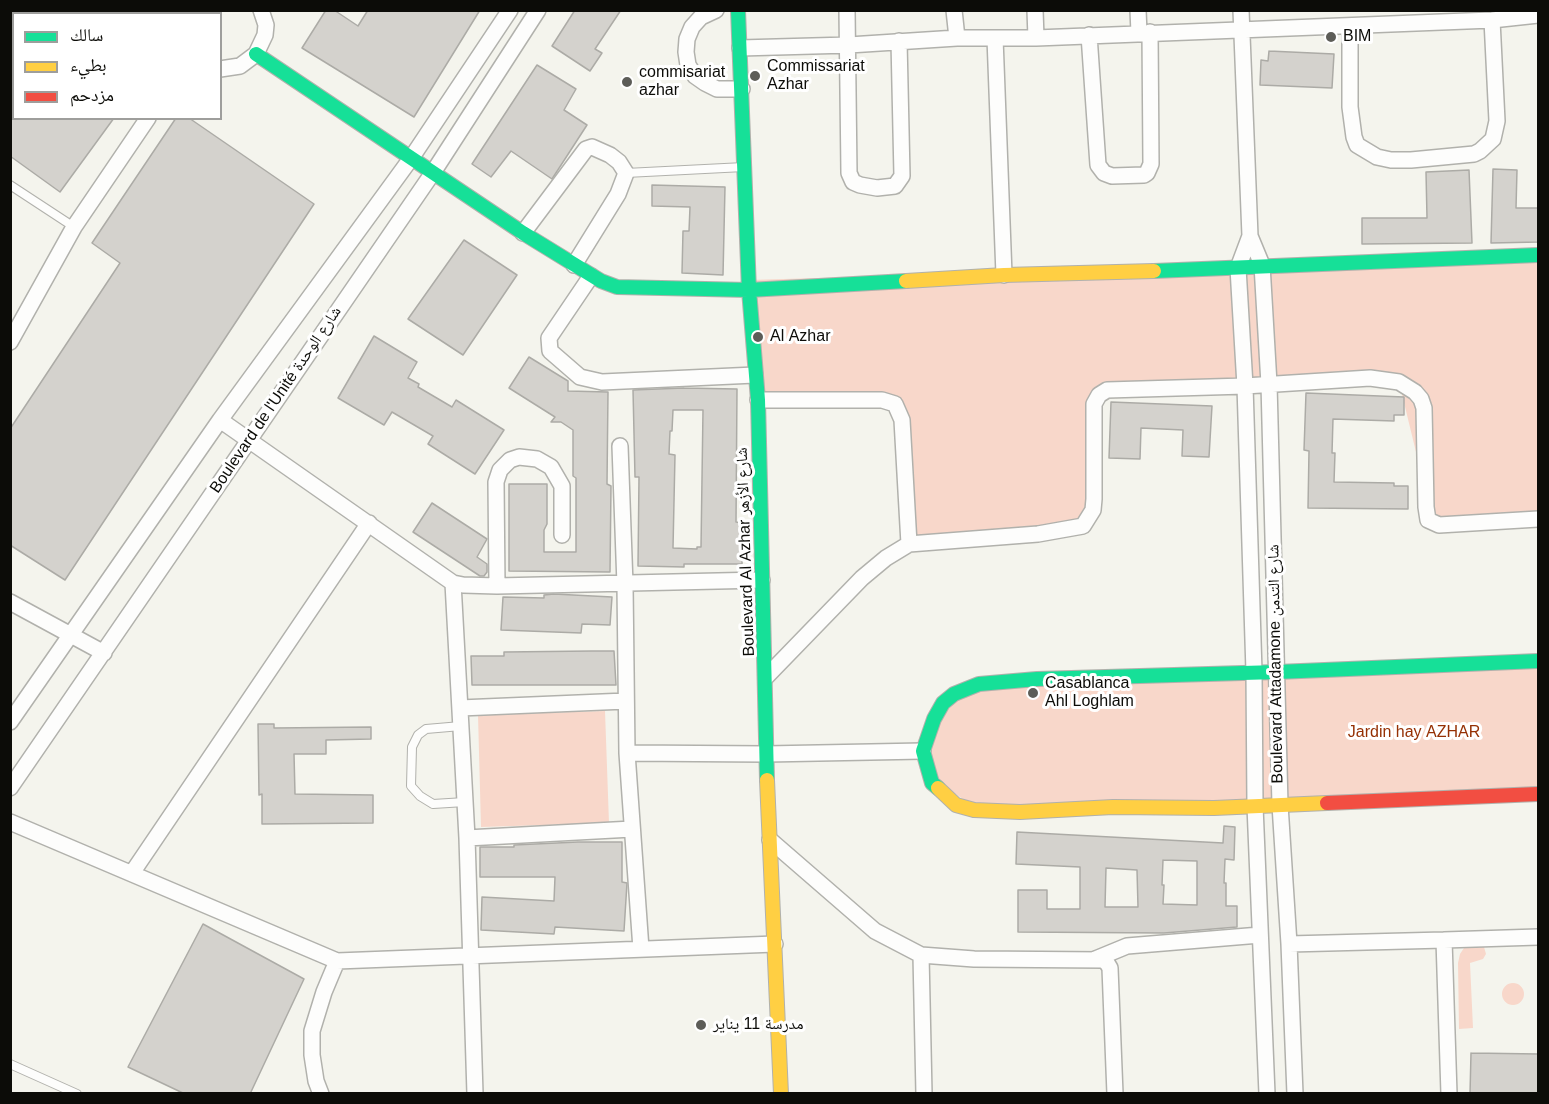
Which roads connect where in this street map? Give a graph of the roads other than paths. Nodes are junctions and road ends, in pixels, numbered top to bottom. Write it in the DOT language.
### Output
graph roads {
  1 [pos="261,10"];
  2 [pos="510,10"];
  3 [pos="538,10"];
  4 [pos="716,10"];
  5 [pos="738,10"];
  6 [pos="847,10"];
  7 [pos="954,10"];
  8 [pos="1035,10"];
  9 [pos="1138,10"];
  10 [pos="1241,10"];
  11 [pos="1539,15"];
  12 [pos="1492,20"];
  13 [pos="1350,26"];
  14 [pos="1242,30"];
  15 [pos="1144,33"];
  16 [pos="1089,35"];
  17 [pos="957,38"];
  18 [pos="995,38"];
  19 [pos="1036,38"];
  20 [pos="899,41"];
  21 [pos="849,45"];
  22 [pos="740,48"];
  23 [pos="256,54"];
  24 [pos="222,69"];
  25 [pos="742,89"];
  26 [pos="147,120"];
  27 [pos="412,157"];
  28 [pos="745,167"];
  29 [pos="434,171"];
  30 [pos="626,173"];
  31 [pos="10,185"];
  32 [pos="74,227"];
  33 [pos="523,233"];
  34 [pos="1250,236"];
  35 [pos="1539,255"];
  36 [pos="574,265"];
  37 [pos="1263,265"];
  38 [pos="1238,268"];
  39 [pos="1004,275"];
  40 [pos="591,276"];
  41 [pos="749,290"];
  42 [pos="10,342"];
  43 [pos="755,375"];
  44 [pos="1269,384"];
  45 [pos="1245,386"];
  46 [pos="758,400"];
  47 [pos="220,420"];
  48 [pos="249,440"];
  49 [pos="620,446"];
  50 [pos="1539,519"];
  51 [pos="369,523"];
  52 [pos="562,535"];
  53 [pos="909,544"];
  54 [pos="762,580"];
  55 [pos="453,583"];
  56 [pos="625,585"];
  57 [pos="497,586"];
  58 [pos="10,602"];
  59 [pos="71,636"];
  60 [pos="104,653"];
  61 [pos="1539,661"];
  62 [pos="1254,672"];
  63 [pos="1277,672"];
  64 [pos="766,677"];
  65 [pos="626,700"];
  66 [pos="460,708"];
  67 [pos="11,721"];
  68 [pos="461,726"];
  69 [pos="923,751"];
  70 [pos="627,753"];
  71 [pos="766,754"];
  72 [pos="10,788"];
  73 [pos="1539,794"];
  74 [pos="465,802"];
  75 [pos="1280,805"];
  76 [pos="1255,806"];
  77 [pos="10,822"];
  78 [pos="632,829"];
  79 [pos="467,838"];
  80 [pos="770,840"];
  81 [pos="132,873"];
  82 [pos="1260,935"];
  83 [pos="1539,937"];
  84 [pos="1444,940"];
  85 [pos="775,944"];
  86 [pos="1289,944"];
  87 [pos="641,949"];
  88 [pos="921,955"];
  89 [pos="471,956"];
  90 [pos="1094,960"];
  91 [pos="337,961"];
  92 [pos="10,1064"];
  93 [pos="77,1094"];
  94 [pos="321,1094"];
  95 [pos="475,1094"];
  96 [pos="781,1094"];
  97 [pos="924,1094"];
  98 [pos="1115,1094"];
  99 [pos="1267,1094"];
  100 [pos="1295,1094"];
  101 [pos="1449,1094"];
  1 -- 23 [label="street"];
  2 -- 27 [label="street, Boulevard de l'Unité شارع الوحدة"];
  3 -- 29 [label="street, Boulevard de l'Unité شارع الوحدة"];
  4 -- 25 [label="street"];
  5 -- 22 [label="street, Boulevard Al Azhar شارع الأزهر"];
  6 -- 21 [label="street"];
  7 -- 17 [label="street"];
  8 -- 19 [label="street"];
  9 -- 15 [label="street"];
  10 -- 14 [label="street, Boulevard Attadamone شارع التدمن"];
  11 -- 12 [label="street"];
  12 -- 13 [label="street"];
  12 -- 13 [label="street"];
  13 -- 14 [label="street"];
  14 -- 15 [label="street"];
  14 -- 34 [label="street, Boulevard Attadamone شارع التدمن"];
  15 -- 16 [label="street"];
  15 -- 16 [label="street"];
  16 -- 19 [label="street"];
  17 -- 18 [label="street"];
  17 -- 20 [label="street"];
  18 -- 19 [label="street"];
  18 -- 39 [label="street"];
  20 -- 21 [label="street"];
  20 -- 21 [label="street"];
  21 -- 22 [label="street"];
  22 -- 25 [label="street, Boulevard Al Azhar شارع الأزهر"];
  23 -- 24 [label="street"];
  23 -- 27 [label="street"];
  25 -- 28 [label="street, Boulevard Al Azhar شارع الأزهر"];
  26 -- 32 [label="street"];
  27 -- 29 [label="street"];
  27 -- 47 [label="street, Boulevard de l'Unité شارع الوحدة"];
  28 -- 30 [label="lane"];
  28 -- 41 [label="street, Boulevard Al Azhar شارع الأزهر"];
  29 -- 33 [label="street"];
  29 -- 48 [label="street, Boulevard de l'Unité شارع الوحدة"];
  30 -- 33 [label="street"];
  30 -- 36 [label="street"];
  31 -- 32 [label="lane"];
  32 -- 42 [label="street"];
  33 -- 36 [label="street"];
  34 -- 37 [label="street, Boulevard Attadamone شارع التدمن"];
  34 -- 38 [label="street, Boulevard Attadamone شارع التدمن"];
  35 -- 37 [label="street"];
  36 -- 40 [label="street"];
  37 -- 38 [label="street"];
  37 -- 44 [label="street, Boulevard Attadamone شارع التدمن"];
  38 -- 39 [label="street"];
  38 -- 45 [label="street, Boulevard Attadamone شارع التدمن"];
  39 -- 41 [label="street"];
  40 -- 41 [label="street"];
  40 -- 43 [label="street"];
  41 -- 43 [label="street, Boulevard Al Azhar شارع الأزهر"];
  43 -- 46 [label="street, Boulevard Al Azhar شارع الأزهر"];
  44 -- 45 [label="street"];
  44 -- 50 [label="street"];
  44 -- 63 [label="street, Boulevard Attadamone شارع التدمن"];
  45 -- 53 [label="street"];
  45 -- 62 [label="street, Boulevard Attadamone شارع التدمن"];
  46 -- 53 [label="street"];
  46 -- 54 [label="street, Boulevard Al Azhar شارع الأزهر"];
  47 -- 48 [label="street"];
  47 -- 59 [label="street, Boulevard de l'Unité شارع الوحدة"];
  48 -- 51 [label="street"];
  48 -- 60 [label="street, Boulevard de l'Unité شارع الوحدة"];
  49 -- 56 [label="street"];
  51 -- 55 [label="street"];
  51 -- 81 [label="street"];
  52 -- 57 [label="street"];
  53 -- 64 [label="street"];
  54 -- 56 [label="street"];
  54 -- 64 [label="street, Boulevard Al Azhar شارع الأزهر"];
  55 -- 57 [label="street"];
  55 -- 66 [label="street"];
  56 -- 57 [label="street"];
  56 -- 65 [label="street"];
  58 -- 59 [label="street"];
  59 -- 60 [label="street"];
  59 -- 67 [label="street, Boulevard de l'Unité شارع الوحدة"];
  60 -- 72 [label="street, Boulevard de l'Unité شارع الوحدة"];
  61 -- 63 [label="street"];
  62 -- 63 [label="street"];
  62 -- 69 [label="street"];
  62 -- 76 [label="street, Boulevard Attadamone شارع التدمن"];
  63 -- 75 [label="street, Boulevard Attadamone شارع التدمن"];
  64 -- 71 [label="street, Boulevard Al Azhar شارع الأزهر"];
  65 -- 66 [label="street"];
  65 -- 70 [label="street"];
  66 -- 68 [label="street"];
  68 -- 74 [label="street"];
  68 -- 74 [label="lane"];
  69 -- 71 [label="street"];
  69 -- 76 [label="street"];
  70 -- 71 [label="street"];
  70 -- 78 [label="street"];
  71 -- 80 [label="street, Boulevard Al Azhar شارع الأزهر"];
  73 -- 75 [label="street"];
  74 -- 79 [label="street"];
  75 -- 76 [label="street"];
  75 -- 86 [label="street, Boulevard Attadamone شارع التدمن"];
  76 -- 82 [label="street, Boulevard Attadamone شارع التدمن"];
  77 -- 81 [label="street"];
  78 -- 79 [label="street"];
  78 -- 87 [label="street"];
  79 -- 89 [label="street"];
  80 -- 85 [label="street, Boulevard Al Azhar شارع الأزهر"];
  80 -- 88 [label="street"];
  81 -- 91 [label="street"];
  82 -- 90 [label="street"];
  82 -- 99 [label="street, Boulevard Attadamone شارع التدمن"];
  83 -- 84 [label="street"];
  84 -- 86 [label="street"];
  84 -- 101 [label="street"];
  85 -- 87 [label="street"];
  85 -- 96 [label="street, Boulevard Al Azhar شارع الأزهر"];
  86 -- 100 [label="street, Boulevard Attadamone شارع التدمن"];
  87 -- 89 [label="street"];
  88 -- 90 [label="street"];
  88 -- 97 [label="street"];
  89 -- 91 [label="street"];
  89 -- 95 [label="street"];
  90 -- 98 [label="street"];
  91 -- 94 [label="street"];
  92 -- 93 [label="lane"];
}
